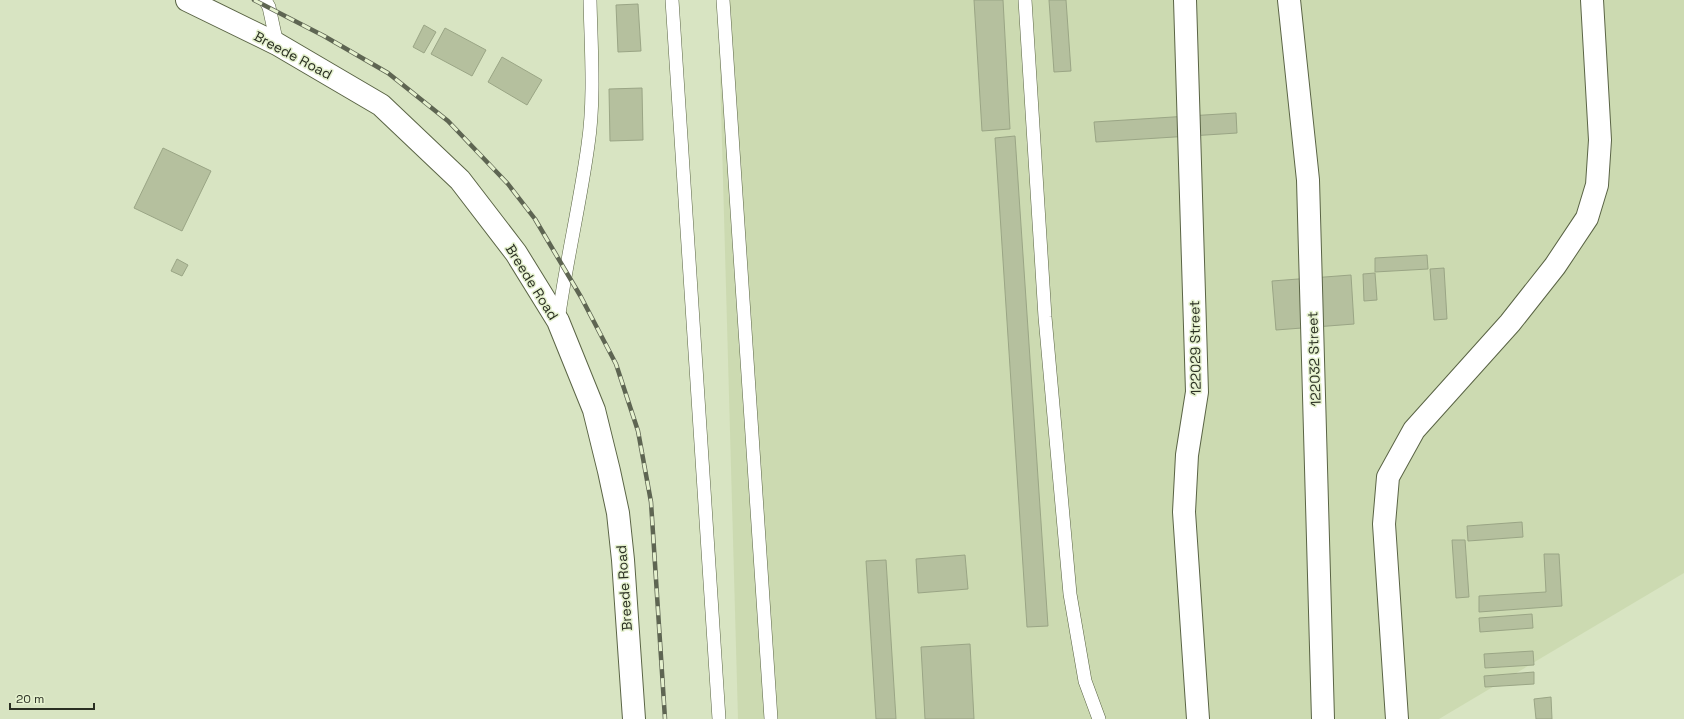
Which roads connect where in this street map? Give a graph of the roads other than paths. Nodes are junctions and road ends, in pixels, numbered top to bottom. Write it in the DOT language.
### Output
graph roads {
  1 [pos="187,0"];
  2 [pos="265,0"];
  3 [pos="590,0"];
  4 [pos="672,0"];
  5 [pos="723,0"];
  6 [pos="1025,0"];
  7 [pos="1185,0"];
  8 [pos="1289,0"];
  9 [pos="1592,0"];
  10 [pos="277,44"];
  11 [pos="558,321"];
  12 [pos="634,719"];
  13 [pos="720,719"];
  14 [pos="771,719"];
  15 [pos="1099,719"];
  16 [pos="1198,719"];
  17 [pos="1323,719"];
  18 [pos="1397,719"];
  1 -- 10 [label="street, Breede Road"];
  2 -- 10 [label="lane"];
  3 -- 11 [label="lane"];
  4 -- 13 [label="lane"];
  5 -- 14 [label="lane"];
  6 -- 15 [label="lane"];
  7 -- 16 [label="street, 122029 Street"];
  8 -- 17 [label="street, 122032 Street"];
  9 -- 18 [label="street"];
  10 -- 11 [label="street, Breede Road"];
  11 -- 12 [label="street, Breede Road"];
}
